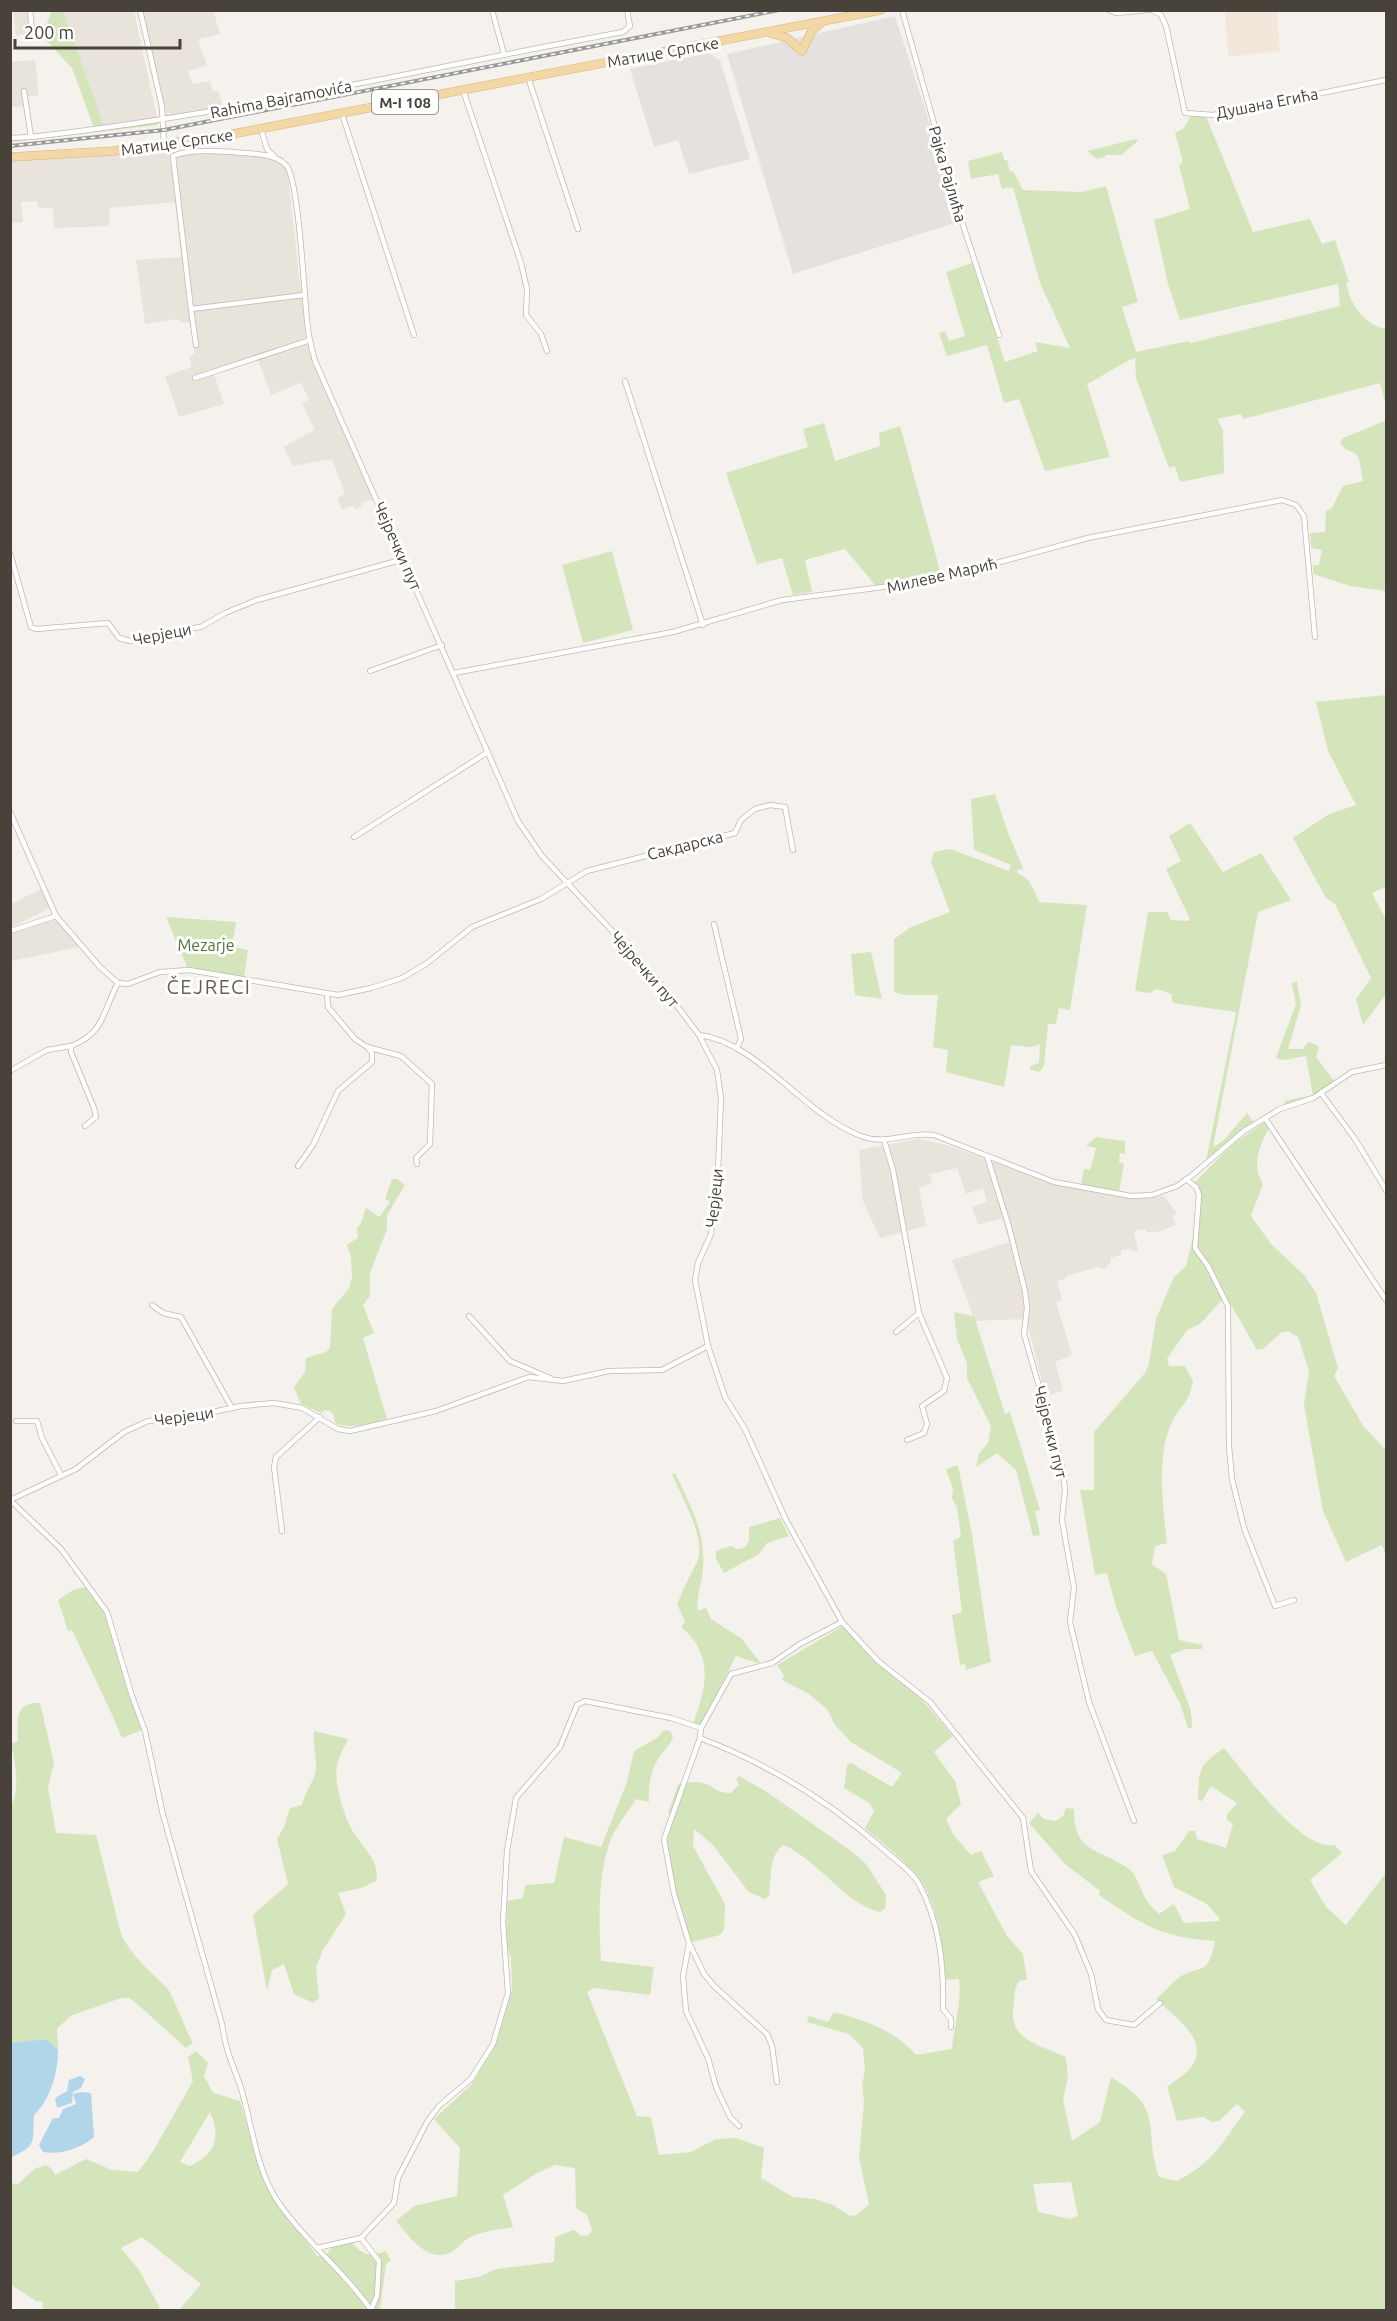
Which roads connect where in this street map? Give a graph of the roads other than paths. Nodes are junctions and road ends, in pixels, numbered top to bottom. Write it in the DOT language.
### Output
graph roads {
  1 [pos="30,10"];
  2 [pos="140,10"];
  3 [pos="492,10"];
  4 [pos="627,10"];
  5 [pos="882,10"];
  6 [pos="902,10"];
  7 [pos="1109,10"];
  8 [pos="1150,10"];
  9 [pos="823,22"];
  10 [pos="32,31"];
  11 [pos="768,33"];
  12 [pos="504,54"];
  13 [pos="528,77"];
  14 [pos="1386,80"];
  15 [pos="463,90"];
  16 [pos="24,91"];
  17 [pos="342,114"];
  18 [pos="164,121"];
  19 [pos="261,129"];
  20 [pos="31,136"];
  21 [pos="10,138"];
  22 [pos="164,145"];
  23 [pos="10,157"];
  24 [pos="276,158"];
  25 [pos="578,230"];
  26 [pos="304,295"];
  27 [pos="191,309"];
  28 [pos="414,335"];
  29 [pos="999,335"];
  30 [pos="310,340"];
  31 [pos="196,345"];
  32 [pos="547,351"];
  33 [pos="195,378"];
  34 [pos="625,381"];
  35 [pos="10,553"];
  36 [pos="404,559"];
  37 [pos="703,625"];
  38 [pos="1315,637"];
  39 [pos="442,645"];
  40 [pos="370,671"];
  41 [pos="454,673"];
  42 [pos="488,752"];
  43 [pos="10,812"];
  44 [pos="354,837"];
  45 [pos="793,850"];
  46 [pos="569,883"];
  47 [pos="57,916"];
  48 [pos="714,924"];
  49 [pos="10,931"];
  50 [pos="118,983"];
  51 [pos="327,994"];
  52 [pos="699,1035"];
  53 [pos="71,1046"];
  54 [pos="367,1047"];
  55 [pos="737,1048"];
  56 [pos="1386,1065"];
  57 [pos="10,1071"];
  58 [pos="1321,1093"];
  59 [pos="1265,1118"];
  60 [pos="85,1126"];
  61 [pos="884,1140"];
  62 [pos="987,1156"];
  63 [pos="417,1164"];
  64 [pos="298,1166"];
  65 [pos="1186,1179"];
  66 [pos="1386,1190"];
  67 [pos="1386,1300"];
  68 [pos="152,1305"];
  69 [pos="919,1313"];
  70 [pos="470,1316"];
  71 [pos="896,1332"];
  72 [pos="708,1346"];
  73 [pos="555,1380"];
  74 [pos="232,1408"];
  75 [pos="320,1417"];
  76 [pos="16,1421"];
  77 [pos="908,1440"];
  78 [pos="61,1475"];
  79 [pos="10,1500"];
  80 [pos="282,1531"];
  81 [pos="1294,1600"];
  82 [pos="842,1622"];
  83 [pos="701,1728"];
  84 [pos="700,1738"];
  85 [pos="1134,1821"];
  86 [pos="689,1944"];
  87 [pos="1160,2003"];
  88 [pos="951,2027"];
  89 [pos="777,2082"];
  90 [pos="739,2126"];
  91 [pos="361,2238"];
  92 [pos="332,2244"];
  93 [pos="317,2248"];
  94 [pos="325,2254"];
  95 [pos="371,2310"];
  1 -- 10 [label="street"];
  2 -- 18 [label="street"];
  3 -- 12 [label="street"];
  4 -- 12 [label="street, Rahima Bajramovića"];
  5 -- 9 [label="main road, M-I 108"];
  6 -- 29 [label="street, Рајка Рајлића"];
  7 -- 8 [label="street, Душана Егића"];
  8 -- 14 [label="street, Душана Егића"];
  9 -- 11 [label="main road, Матице Српске / M-I 108"];
  9 -- 11 [label="main road"];
  11 -- 13 [label="main road, Матице Српске / M-I 108"];
  12 -- 18 [label="street, Rahima Bajramovića"];
  13 -- 15 [label="main road, Матице Српске / M-I 108"];
  13 -- 25 [label="street"];
  15 -- 17 [label="main road, Матице Српске / M-I 108"];
  15 -- 32 [label="street"];
  16 -- 20 [label="street"];
  17 -- 19 [label="main road, Матице Српске / M-I 108"];
  17 -- 28 [label="street"];
  18 -- 20 [label="street, Rahima Bajramovića"];
  18 -- 22 [label="street"];
  19 -- 22 [label="main road, Матице Српске / M-I 108"];
  19 -- 24 [label="street, Чејречки пут"];
  20 -- 21 [label="street, Rahima Bajramovića"];
  22 -- 23 [label="main road, Матице Српске / M-I 108"];
  24 -- 26 [label="street, Чејречки пут"];
  24 -- 27 [label="street"];
  26 -- 27 [label="street"];
  26 -- 30 [label="street, Чејречки пут"];
  27 -- 31 [label="street"];
  30 -- 33 [label="street"];
  30 -- 36 [label="street, Чејречки пут"];
  34 -- 37 [label="street"];
  35 -- 36 [label="street, Черјеци"];
  36 -- 39 [label="street, Чејречки пут"];
  37 -- 38 [label="street, Милеве Мaрић"];
  37 -- 41 [label="street, Милеве Мaрић"];
  39 -- 40 [label="street"];
  39 -- 41 [label="street, Чејречки пут"];
  41 -- 42 [label="street, Чејречки пут"];
  42 -- 44 [label="street"];
  42 -- 46 [label="street, Чејречки пут"];
  43 -- 47 [label="street"];
  45 -- 46 [label="street, Сакдарска"];
  46 -- 51 [label="street"];
  46 -- 52 [label="street, Чејречки пут"];
  47 -- 49 [label="street"];
  47 -- 50 [label="street"];
  48 -- 55 [label="street"];
  50 -- 51 [label="street"];
  50 -- 53 [label="street"];
  51 -- 54 [label="street"];
  52 -- 55 [label="street"];
  52 -- 72 [label="street, Черјеци"];
  53 -- 57 [label="street"];
  53 -- 60 [label="street"];
  54 -- 63 [label="street"];
  54 -- 64 [label="street"];
  55 -- 61 [label="street"];
  56 -- 58 [label="street"];
  58 -- 59 [label="street"];
  58 -- 66 [label="street"];
  59 -- 65 [label="street"];
  59 -- 67 [label="street"];
  61 -- 62 [label="street"];
  61 -- 69 [label="street"];
  62 -- 65 [label="street"];
  62 -- 85 [label="street, Чејречки пут"];
  65 -- 81 [label="street"];
  68 -- 74 [label="street"];
  69 -- 71 [label="street"];
  69 -- 77 [label="street"];
  70 -- 73 [label="street"];
  72 -- 73 [label="street, Черјеци"];
  72 -- 82 [label="street"];
  73 -- 75 [label="street, Черјеци"];
  74 -- 75 [label="street, Черјеци"];
  74 -- 78 [label="street, Черјеци"];
  75 -- 80 [label="street"];
  76 -- 78 [label="street"];
  78 -- 79 [label="street, Черјеци"];
  79 -- 93 [label="street"];
  82 -- 83 [label="street"];
  82 -- 87 [label="street"];
  83 -- 84 [label="street"];
  83 -- 91 [label="street"];
  84 -- 86 [label="street"];
  84 -- 88 [label="street"];
  86 -- 89 [label="street"];
  86 -- 90 [label="street"];
  91 -- 92 [label="street"];
  91 -- 95 [label="street"];
  92 -- 93 [label="street"];
  92 -- 94 [label="street"];
  93 -- 94 [label="street"];
  94 -- 95 [label="street"];
}
